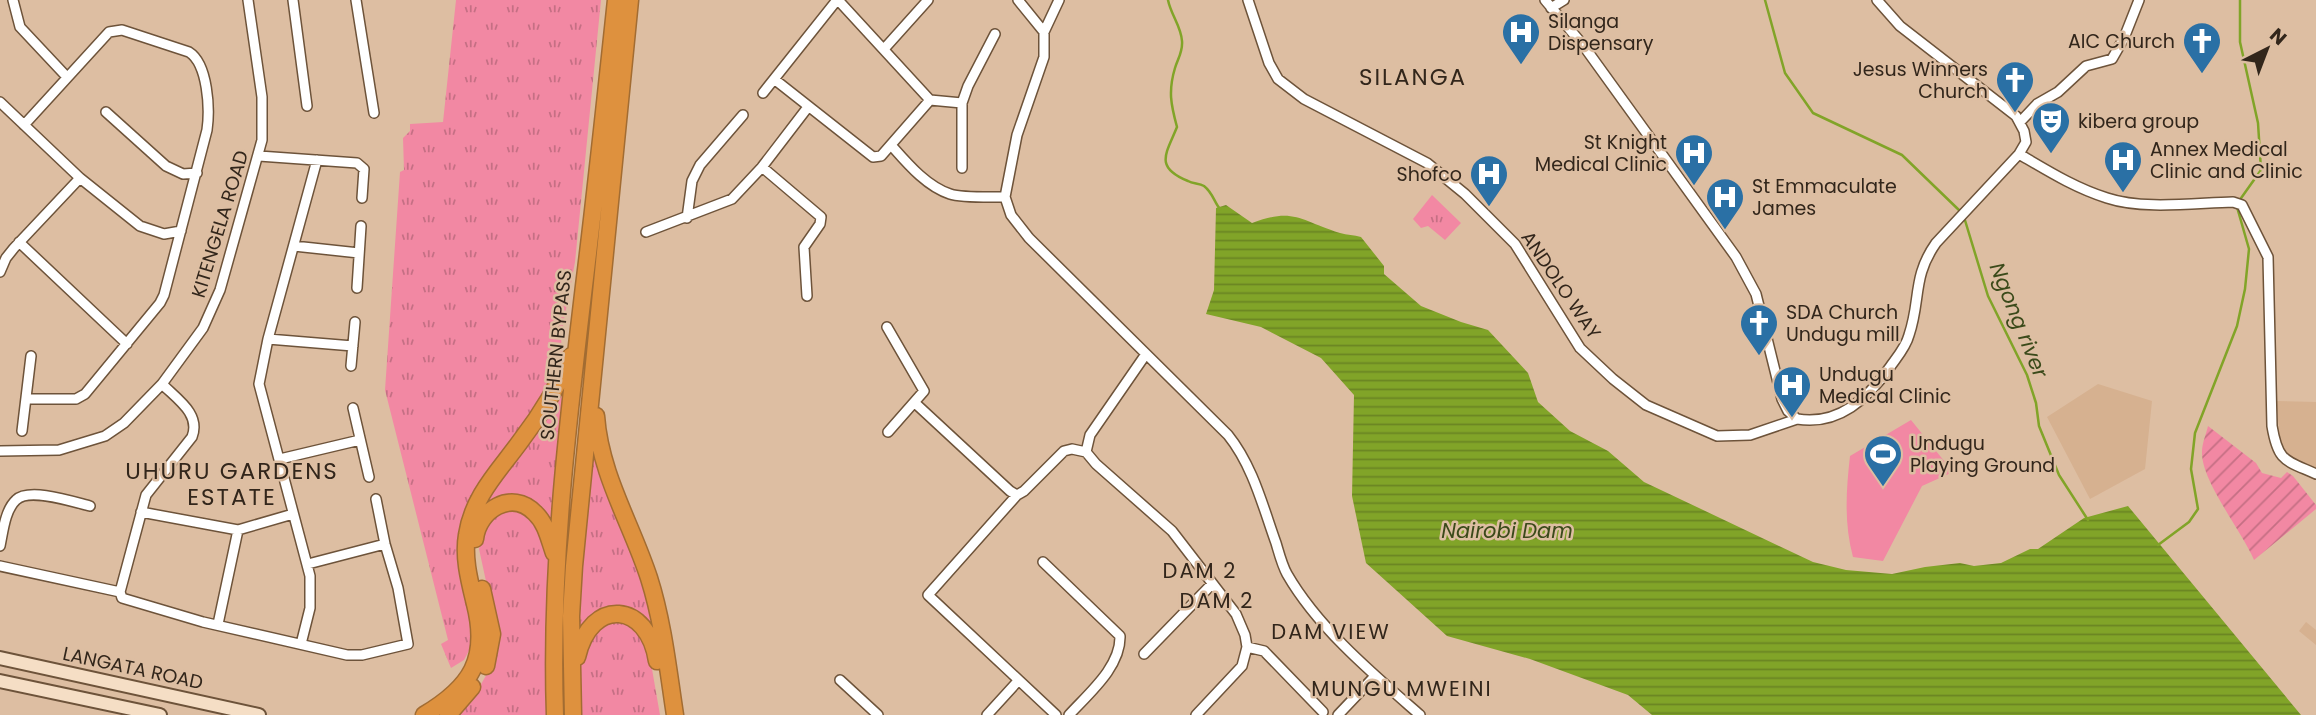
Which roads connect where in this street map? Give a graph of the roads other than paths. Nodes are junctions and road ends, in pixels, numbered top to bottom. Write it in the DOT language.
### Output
graph roads {
  1 [pos="13,0"];
  2 [pos="248,0"];
  3 [pos="293,0"];
  4 [pos="356,0"];
  5 [pos="616,0"];
  6 [pos="630,0"];
  7 [pos="838,0"];
  8 [pos="928,0"];
  9 [pos="1017,0"];
  10 [pos="1059,0"];
  11 [pos="1248,0"];
  12 [pos="1564,0"];
  13 [pos="1877,0"];
  14 [pos="2139,0"];
  15 [pos="1548,4"];
  16 [pos="1044,32"];
  17 [pos="995,34"];
  18 [pos="884,49"];
  19 [pos="66,76"];
  20 [pos="774,79"];
  21 [pos="763,93"];
  22 [pos="930,100"];
  23 [pos="0,102"];
  24 [pos="962,103"];
  25 [pos="307,106"];
  26 [pos="808,107"];
  27 [pos="106,111"];
  28 [pos="374,113"];
  29 [pos="743,115"];
  30 [pos="2020,122"];
  31 [pos="24,125"];
  32 [pos="891,145"];
  33 [pos="2019,154"];
  34 [pos="259,156"];
  35 [pos="317,160"];
  36 [pos="762,167"];
  37 [pos="962,168"];
  38 [pos="197,173"];
  39 [pos="80,178"];
  40 [pos="1004,197"];
  41 [pos="362,198"];
  42 [pos="687,218"];
  43 [pos="361,226"];
  44 [pos="181,231"];
  45 [pos="646,232"];
  46 [pos="19,242"];
  47 [pos="294,246"];
  48 [pos="359,253"];
  49 [pos="0,272"];
  50 [pos="357,288"];
  51 [pos="807,296"];
  52 [pos="355,322"];
  53 [pos="887,327"];
  54 [pos="596,336"];
  55 [pos="268,339"];
  56 [pos="578,340"];
  57 [pos="127,344"];
  58 [pos="353,346"];
  59 [pos="1146,354"];
  60 [pos="31,356"];
  61 [pos="351,366"];
  62 [pos="162,384"];
  63 [pos="26,399"];
  64 [pos="915,403"];
  65 [pos="353,408"];
  66 [pos="1797,419"];
  67 [pos="22,431"];
  68 [pos="888,432"];
  69 [pos="360,440"];
  70 [pos="0,451"];
  71 [pos="1086,452"];
  72 [pos="280,459"];
  73 [pos="2316,474"];
  74 [pos="369,477"];
  75 [pos="1017,495"];
  76 [pos="376,499"];
  77 [pos="90,506"];
  78 [pos="141,512"];
  79 [pos="293,514"];
  80 [pos="238,530"];
  81 [pos="385,544"];
  82 [pos="0,546"];
  83 [pos="556,562"];
  84 [pos="1043,562"];
  85 [pos="308,564"];
  86 [pos="0,566"];
  87 [pos="1212,584"];
  88 [pos="120,592"];
  89 [pos="218,624"];
  90 [pos="301,644"];
  91 [pos="1247,647"];
  92 [pos="1144,654"];
  93 [pos="0,658"];
  94 [pos="573,674"];
  95 [pos="1375,676"];
  96 [pos="840,680"];
  97 [pos="0,681"];
  98 [pos="1018,681"];
  99 [pos="1323,712"];
  100 [pos="160,715"];
  101 [pos="259,715"];
  102 [pos="424,715"];
  103 [pos="448,715"];
  104 [pos="555,715"];
  105 [pos="573,715"];
  106 [pos="666,715"];
  107 [pos="675,715"];
  108 [pos="878,715"];
  109 [pos="987,715"];
  110 [pos="1056,715"];
  111 [pos="1069,715"];
  112 [pos="1196,715"];
  113 [pos="1338,715"];
  114 [pos="1420,715"];
  1 -- 19 [label="street"];
  2 -- 34 [label="street, KITENGELA ROAD"];
  3 -- 25 [label="street"];
  4 -- 28 [label="street"];
  5 -- 56 [label="highway, SOUTHERN BYPASS"];
  6 -- 54 [label="highway, SOUTHERN BYPASS"];
  7 -- 18 [label="street"];
  7 -- 20 [label="street"];
  8 -- 18 [label="street"];
  9 -- 16 [label="street"];
  10 -- 16 [label="street"];
  11 -- 66 [label="street, ANDOLO WAY"];
  12 -- 15 [label="street"];
  13 -- 30 [label="street"];
  14 -- 30 [label="street"];
  15 -- 66 [label="street"];
  16 -- 40 [label="street"];
  17 -- 24 [label="street"];
  18 -- 22 [label="street"];
  19 -- 31 [label="street"];
  19 -- 38 [label="street"];
  20 -- 21 [label="street"];
  20 -- 26 [label="street"];
  22 -- 24 [label="street"];
  22 -- 32 [label="street"];
  23 -- 31 [label="street"];
  24 -- 37 [label="street"];
  26 -- 32 [label="street"];
  26 -- 36 [label="street"];
  27 -- 38 [label="street"];
  29 -- 42 [label="street"];
  30 -- 33 [label="street"];
  31 -- 39 [label="street"];
  32 -- 40 [label="street"];
  33 -- 66 [label="street, ANDOLO WAY"];
  33 -- 73 [label="street"];
  34 -- 35 [label="street"];
  34 -- 62 [label="street, KITENGELA ROAD"];
  35 -- 41 [label="street"];
  35 -- 47 [label="street"];
  36 -- 42 [label="street"];
  36 -- 51 [label="street"];
  38 -- 44 [label="street"];
  39 -- 44 [label="street"];
  39 -- 46 [label="street"];
  40 -- 59 [label="street"];
  42 -- 45 [label="street"];
  43 -- 48 [label="street"];
  44 -- 57 [label="street"];
  46 -- 49 [label="street"];
  46 -- 57 [label="street"];
  47 -- 48 [label="street"];
  47 -- 55 [label="street"];
  48 -- 50 [label="street"];
  52 -- 58 [label="street"];
  53 -- 64 [label="street"];
  54 -- 94 [label="highway, SOUTHERN BYPASS"];
  54 -- 107 [label="highway"];
  55 -- 58 [label="street"];
  55 -- 72 [label="street"];
  56 -- 83 [label="highway, SOUTHERN BYPASS"];
  56 -- 102 [label="highway"];
  57 -- 63 [label="street"];
  58 -- 61 [label="street"];
  59 -- 71 [label="street"];
  59 -- 95 [label="street"];
  60 -- 63 [label="street"];
  62 -- 70 [label="street, KITENGELA ROAD"];
  62 -- 78 [label="street"];
  63 -- 67 [label="street"];
  64 -- 68 [label="street"];
  64 -- 75 [label="street"];
  65 -- 69 [label="street"];
  69 -- 72 [label="street"];
  69 -- 74 [label="street"];
  71 -- 75 [label="street"];
  71 -- 87 [label="street"];
  72 -- 79 [label="street"];
  75 -- 98 [label="street"];
  76 -- 81 [label="street"];
  77 -- 82 [label="street"];
  78 -- 80 [label="street"];
  78 -- 88 [label="street"];
  79 -- 80 [label="street"];
  79 -- 85 [label="street"];
  80 -- 89 [label="street"];
  81 -- 85 [label="street"];
  81 -- 90 [label="street"];
  83 -- 103 [label="highway"];
  83 -- 104 [label="highway, SOUTHERN BYPASS"];
  84 -- 111 [label="street"];
  85 -- 90 [label="street"];
  86 -- 88 [label="street"];
  87 -- 91 [label="street"];
  87 -- 92 [label="street"];
  88 -- 89 [label="street"];
  89 -- 90 [label="street"];
  91 -- 99 [label="street"];
  91 -- 112 [label="street"];
  93 -- 101 [label="main road, LANGATA ROAD"];
  94 -- 105 [label="highway, SOUTHERN BYPASS"];
  94 -- 106 [label="highway"];
  95 -- 113 [label="street"];
  95 -- 114 [label="street"];
  96 -- 108 [label="street"];
  97 -- 100 [label="main road"];
  98 -- 109 [label="street"];
  98 -- 110 [label="street"];
}
